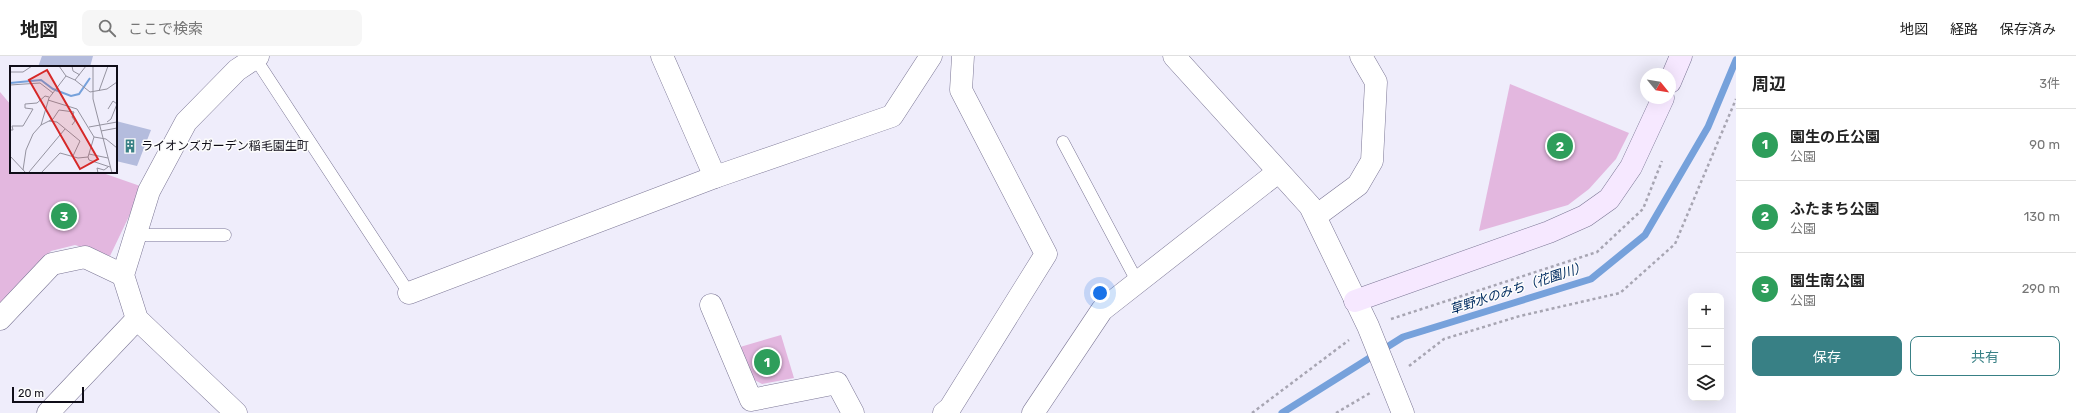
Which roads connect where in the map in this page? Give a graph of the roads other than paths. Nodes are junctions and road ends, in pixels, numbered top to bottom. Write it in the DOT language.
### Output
graph roads {
  1 [pos="662,56"];
  2 [pos="931,56"];
  3 [pos="963,56"];
  4 [pos="1174,56"];
  5 [pos="1361,56"];
  6 [pos="1681,56"];
  7 [pos="256,57"];
  8 [pos="1676,68"];
  9 [pos="1660,104"];
  10 [pos="1063,142"];
  11 [pos="1278,172"];
  12 [pos="715,177"];
  13 [pos="1316,216"];
  14 [pos="134,235"];
  15 [pos="225,235"];
  16 [pos="123,275"];
  17 [pos="1138,282"];
  18 [pos="409,293"];
  19 [pos="1356,301"];
  20 [pos="711,305"];
  21 [pos="0,319"];
  22 [pos="137,319"];
  23 [pos="48,413"];
  24 [pos="236,413"];
  25 [pos="853,413"];
  26 [pos="944,413"];
  27 [pos="1033,413"];
  28 [pos="1403,413"];
  1 -- 12 [label="street"];
  2 -- 12 [label="street"];
  3 -- 26 [label="street"];
  4 -- 11 [label="street"];
  5 -- 13 [label="street"];
  6 -- 8 [label="street"];
  7 -- 14 [label="street"];
  7 -- 18 [label="lane"];
  9 -- 19 [label="street"];
  10 -- 17 [label="lane"];
  11 -- 13 [label="street"];
  11 -- 17 [label="street"];
  12 -- 18 [label="street"];
  13 -- 19 [label="street"];
  14 -- 15 [label="lane"];
  14 -- 16 [label="street"];
  16 -- 21 [label="street"];
  16 -- 22 [label="street"];
  17 -- 27 [label="street"];
  19 -- 28 [label="street"];
  20 -- 25 [label="street"];
  22 -- 23 [label="street"];
  22 -- 24 [label="street"];
}
